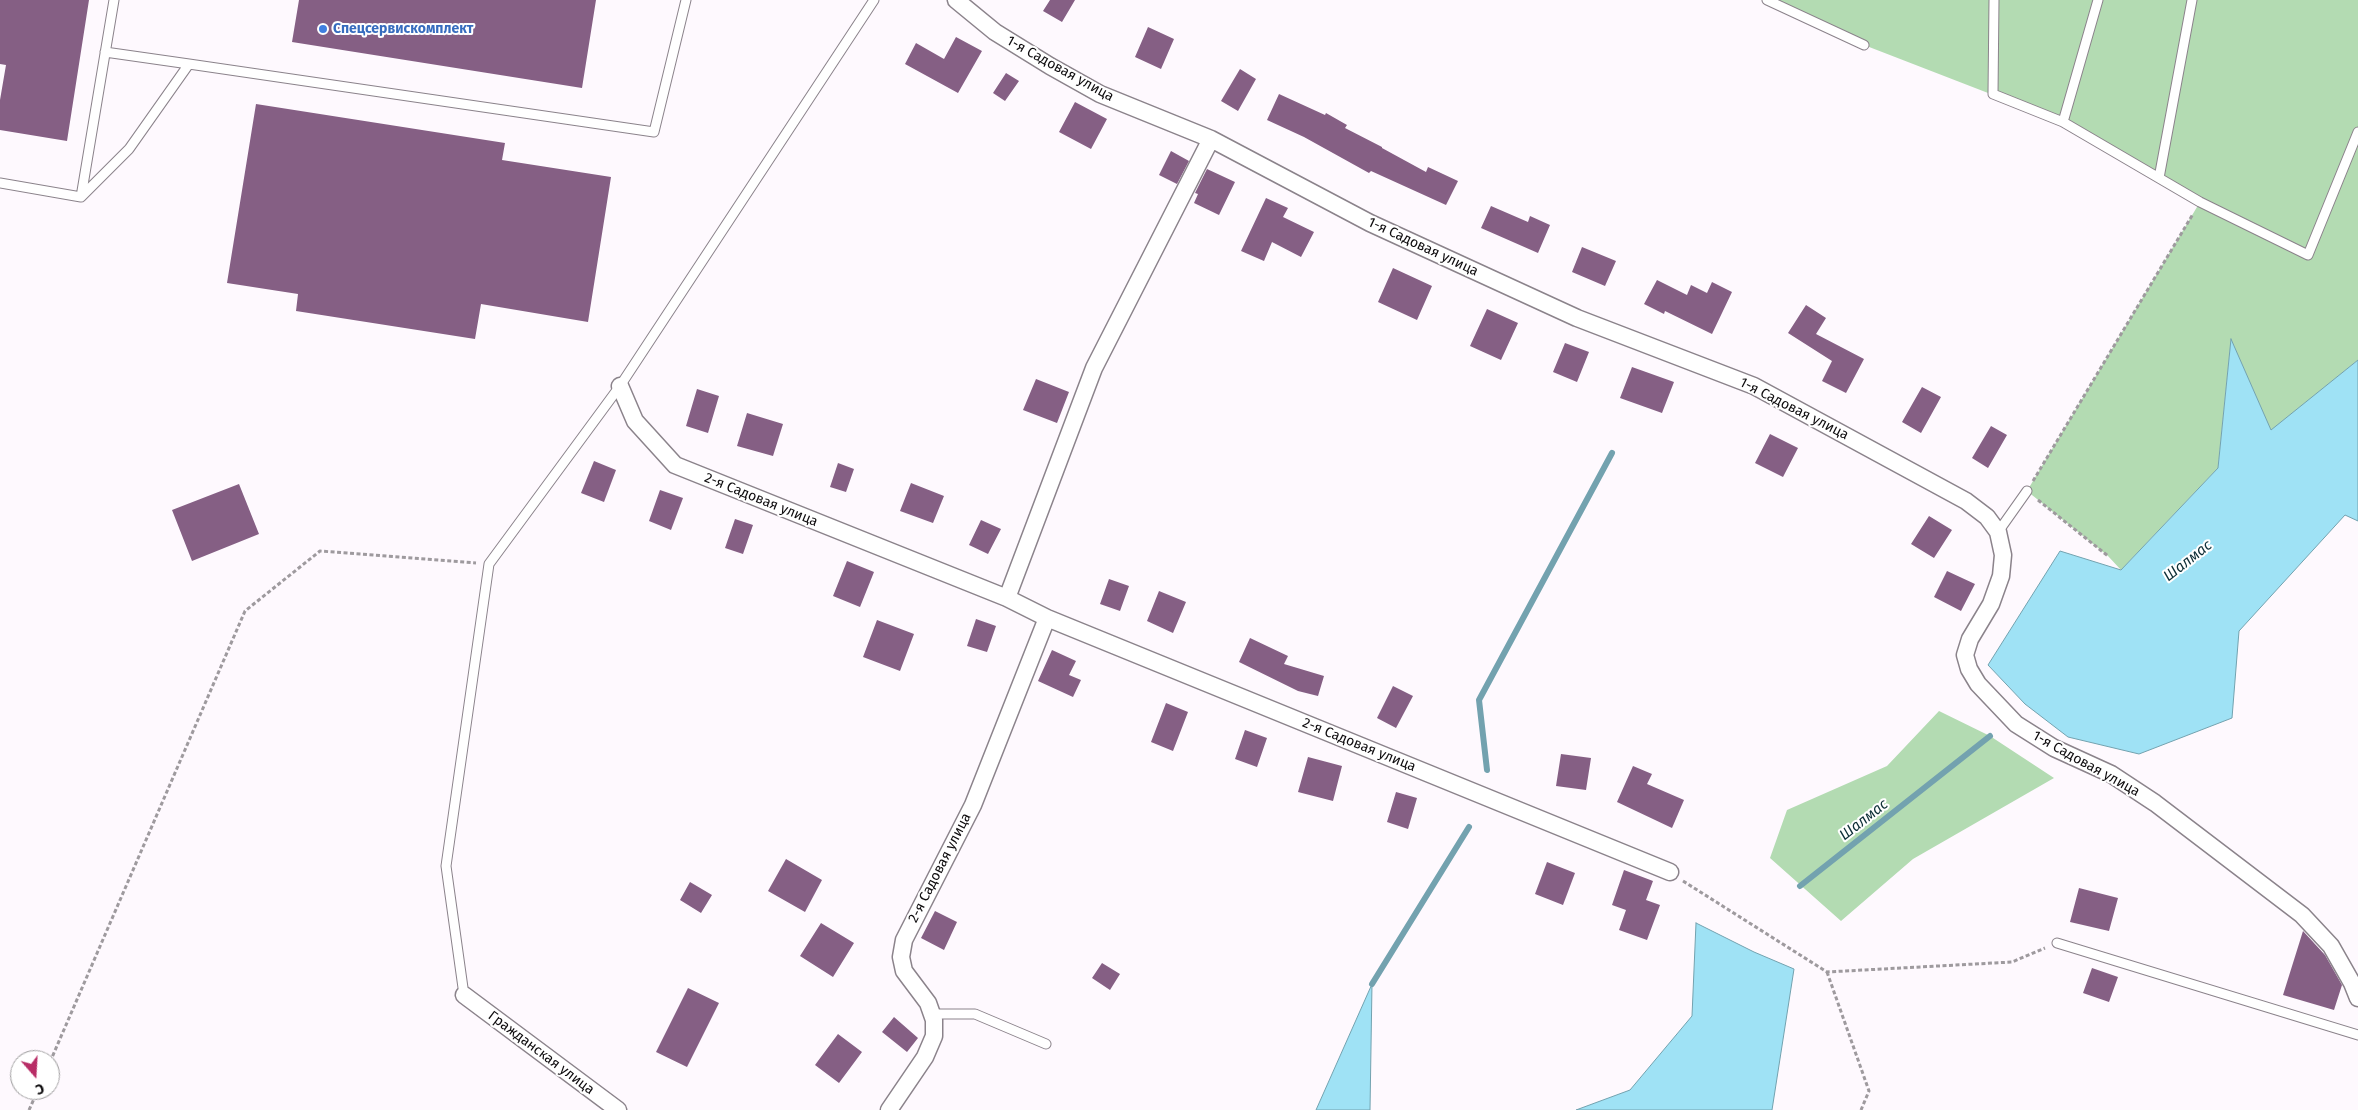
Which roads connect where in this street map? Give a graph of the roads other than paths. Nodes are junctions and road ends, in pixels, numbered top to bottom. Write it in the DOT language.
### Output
graph roads {
  1 [pos="114,0"];
  2 [pos="686,0"];
  3 [pos="874,0"];
  4 [pos="956,0"];
  5 [pos="1768,0"];
  6 [pos="1994,0"];
  7 [pos="2098,0"];
  8 [pos="2192,0"];
  9 [pos="1864,45"];
  10 [pos="105,52"];
  11 [pos="189,64"];
  12 [pos="2063,122"];
  13 [pos="2358,132"];
  14 [pos="1212,139"];
  15 [pos="2159,178"];
  16 [pos="0,182"];
  17 [pos="81,197"];
  18 [pos="620,386"];
  19 [pos="2027,490"];
  20 [pos="1998,532"];
  21 [pos="1007,598"];
  22 [pos="1048,618"];
  23 [pos="1670,872"];
  24 [pos="2057,943"];
  25 [pos="464,995"];
  26 [pos="2358,998"];
  27 [pos="932,1014"];
  28 [pos="2358,1035"];
  29 [pos="1046,1044"];
  30 [pos="618,1110"];
  31 [pos="889,1110"];
  1 -- 10 [label="lane"];
  2 -- 11 [label="lane"];
  3 -- 18 [label="lane"];
  4 -- 14 [label="street, 1-я Садовая улица"];
  5 -- 9 [label="lane"];
  6 -- 12 [label="lane"];
  7 -- 12 [label="lane"];
  8 -- 15 [label="lane"];
  10 -- 11 [label="lane"];
  10 -- 17 [label="lane"];
  11 -- 17 [label="lane"];
  12 -- 15 [label="lane"];
  13 -- 15 [label="lane"];
  14 -- 20 [label="street, 1-я Садовая улица"];
  14 -- 21 [label="street"];
  16 -- 17 [label="lane"];
  18 -- 21 [label="street, 2-я Садовая улица"];
  18 -- 25 [label="lane"];
  19 -- 20 [label="lane"];
  20 -- 26 [label="street, 1-я Садовая улица"];
  21 -- 22 [label="street, 2-я Садовая улица"];
  22 -- 23 [label="street, 2-я Садовая улица"];
  22 -- 27 [label="street, 2-я Садовая улица"];
  24 -- 28 [label="lane"];
  25 -- 30 [label="street, Гражданская улица"];
  27 -- 29 [label="lane"];
  27 -- 31 [label="street, 2-я Садовая улица"];
}
